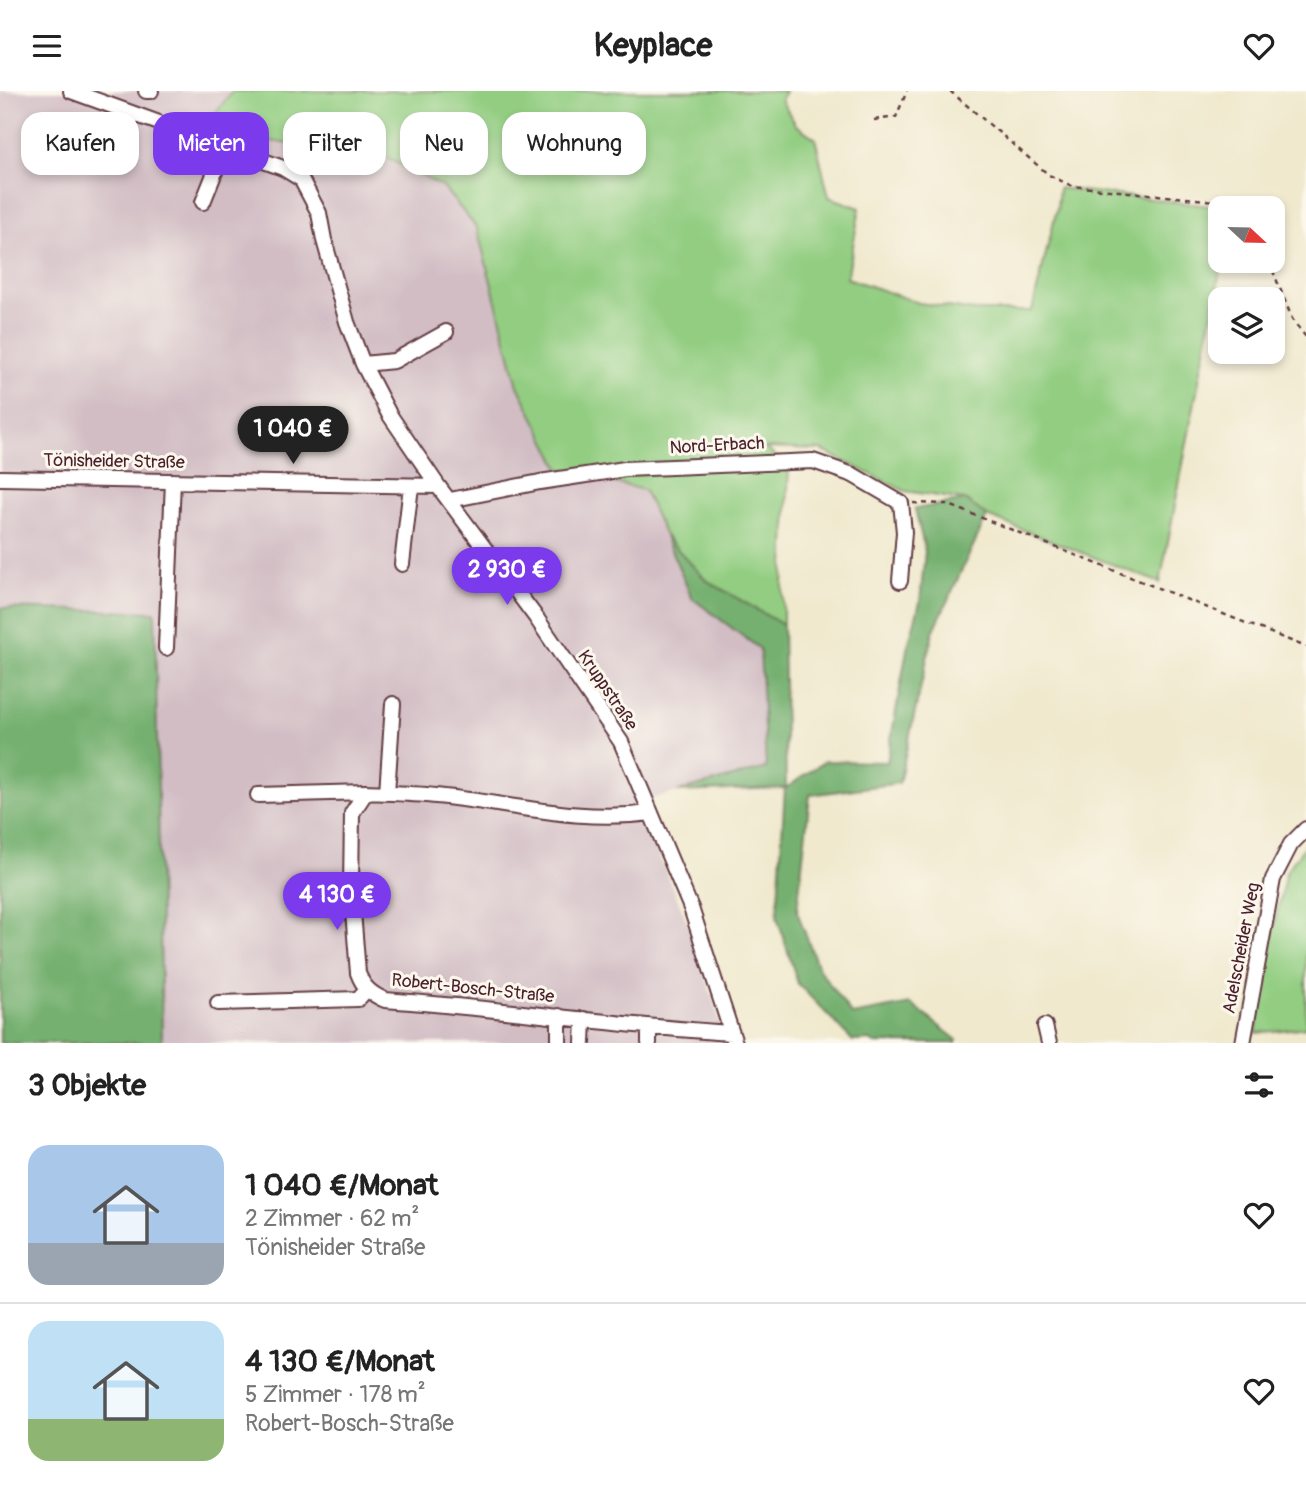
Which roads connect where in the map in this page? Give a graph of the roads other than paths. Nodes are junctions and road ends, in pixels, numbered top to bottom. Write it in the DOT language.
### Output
graph roads {
  1 [pos="71,91"];
  2 [pos="146,91"];
  3 [pos="151,91"];
  4 [pos="93,95"];
  5 [pos="153,119"];
  6 [pos="269,163"];
  7 [pos="214,175"];
  8 [pos="203,202"];
  9 [pos="446,331"];
  10 [pos="363,364"];
  11 [pos="0,478"];
  12 [pos="173,481"];
  13 [pos="411,486"];
  14 [pos="438,487"];
  15 [pos="450,500"];
  16 [pos="402,564"];
  17 [pos="900,581"];
  18 [pos="166,647"];
  19 [pos="393,704"];
  20 [pos="366,792"];
  21 [pos="387,793"];
  22 [pos="258,795"];
  23 [pos="651,813"];
  24 [pos="1306,829"];
  25 [pos="367,989"];
  26 [pos="218,1003"];
  27 [pos="559,1016"];
  28 [pos="584,1019"];
  29 [pos="1045,1026"];
  30 [pos="649,1035"];
  31 [pos="734,1038"];
  32 [pos="559,1043"];
  33 [pos="583,1043"];
  34 [pos="1049,1043"];
  35 [pos="1243,1043"];
  1 -- 4 [label="street"];
  2 -- 3 [label="street"];
  4 -- 5 [label="street"];
  6 -- 10 [label="street, Kruppstraße"];
  7 -- 8 [label="street"];
  9 -- 10 [label="street"];
  10 -- 14 [label="street, Kruppstraße"];
  11 -- 12 [label="street, Tönisheider Straße"];
  12 -- 13 [label="street, Tönisheider Straße"];
  12 -- 18 [label="street"];
  13 -- 14 [label="street, Tönisheider Straße"];
  13 -- 16 [label="street"];
  14 -- 15 [label="street, Kruppstraße"];
  15 -- 17 [label="street, Nord-Erbach"];
  15 -- 23 [label="street, Kruppstraße"];
  19 -- 21 [label="street"];
  20 -- 21 [label="street"];
  20 -- 22 [label="street"];
  20 -- 25 [label="street, Robert-Bosch-Straße"];
  21 -- 23 [label="street"];
  23 -- 31 [label="street, Kruppstraße"];
  24 -- 35 [label="street, Adelscheider Weg"];
  25 -- 26 [label="street"];
  25 -- 27 [label="street, Robert-Bosch-Straße"];
  27 -- 28 [label="street, Robert-Bosch-Straße"];
  27 -- 32 [label="street"];
  28 -- 30 [label="street, Robert-Bosch-Straße"];
  28 -- 33 [label="street"];
  29 -- 34 [label="street"];
  30 -- 31 [label="street, Robert-Bosch-Straße"];
}
